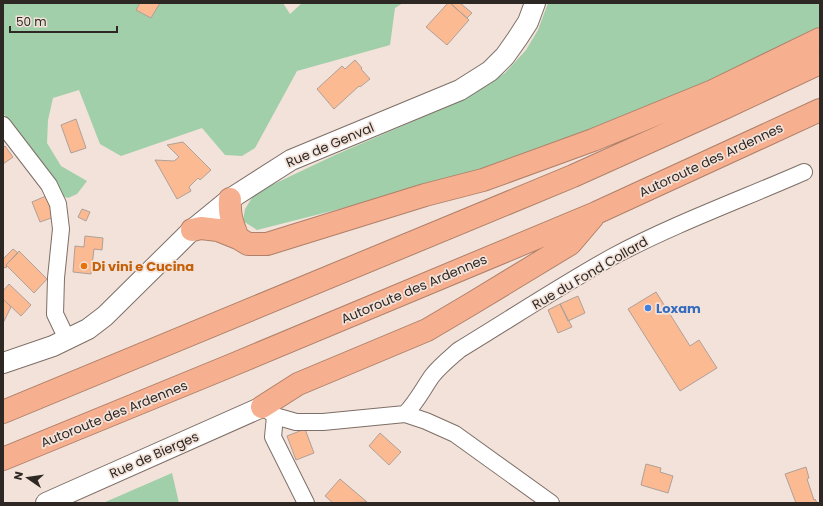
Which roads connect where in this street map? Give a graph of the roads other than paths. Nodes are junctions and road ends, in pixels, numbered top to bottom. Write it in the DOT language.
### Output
graph roads {
  1 [pos="535,3"];
  2 [pos="820,39"];
  3 [pos="820,63"];
  4 [pos="820,110"];
  5 [pos="3,125"];
  6 [pos="804,172"];
  7 [pos="230,199"];
  8 [pos="596,213"];
  9 [pos="192,230"];
  10 [pos="238,238"];
  11 [pos="67,339"];
  12 [pos="3,363"];
  13 [pos="3,412"];
  14 [pos="269,412"];
  15 [pos="405,414"];
  16 [pos="3,459"];
  17 [pos="46,503"];
  18 [pos="306,503"];
  19 [pos="552,503"];
  1 -- 7 [label="street, Rue de Genval"];
  2 -- 10 [label="highway"];
  3 -- 13 [label="highway"];
  4 -- 8 [label="highway, Autoroute des Ardennes"];
  5 -- 11 [label="street"];
  6 -- 15 [label="street, Rue du Fond Collard"];
  7 -- 9 [label="street, Rue de Genval"];
  7 -- 10 [label="highway"];
  8 -- 14 [label="highway"];
  8 -- 16 [label="highway, Autoroute des Ardennes"];
  9 -- 10 [label="highway"];
  9 -- 11 [label="street, Rue de Genval"];
  11 -- 12 [label="street, Rue de Genval"];
  14 -- 15 [label="street"];
  14 -- 17 [label="street, Rue de Bierges"];
  14 -- 18 [label="street"];
  15 -- 19 [label="street"];
}
